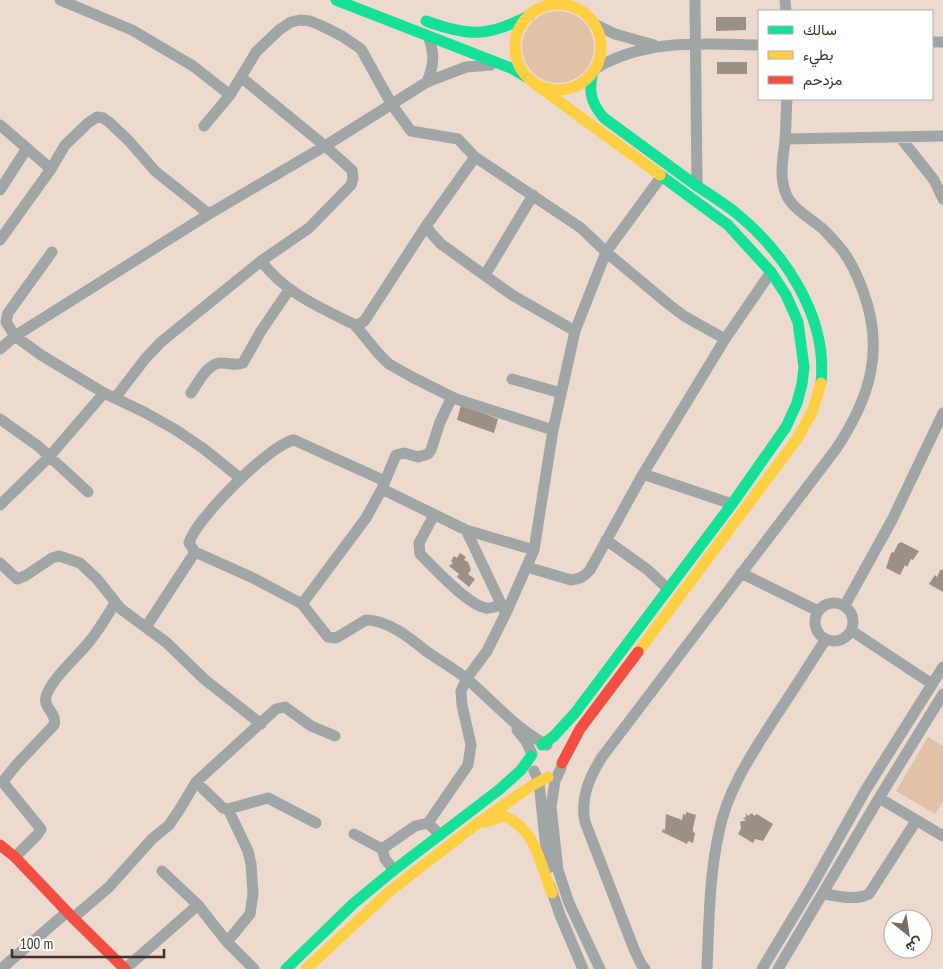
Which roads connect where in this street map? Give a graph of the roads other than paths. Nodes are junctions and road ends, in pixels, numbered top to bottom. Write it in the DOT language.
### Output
graph roads {
  1 [pos="60,0"];
  2 [pos="336,0"];
  3 [pos="553,0"];
  4 [pos="695,0"];
  5 [pos="588,3"];
  6 [pos="534,12"];
  7 [pos="419,18"];
  8 [pos="593,22"];
  9 [pos="428,36"];
  10 [pos="695,44"];
  11 [pos="758,45"];
  12 [pos="663,46"];
  13 [pos="500,64"];
  14 [pos="594,70"];
  15 [pos="242,78"];
  16 [pos="530,80"];
  17 [pos="427,82"];
  18 [pos="230,95"];
  19 [pos="787,100"];
  20 [pos="392,105"];
  21 [pos="0,125"];
  22 [pos="204,126"];
  23 [pos="943,136"];
  24 [pos="900,137"];
  25 [pos="785,139"];
  26 [pos="325,146"];
  27 [pos="28,148"];
  28 [pos="475,157"];
  29 [pos="51,169"];
  30 [pos="660,177"];
  31 [pos="697,186"];
  32 [pos="0,190"];
  33 [pos="533,195"];
  34 [pos="943,199"];
  35 [pos="209,214"];
  36 [pos="426,226"];
  37 [pos="4,227"];
  38 [pos="0,240"];
  39 [pos="52,252"];
  40 [pos="606,252"];
  41 [pos="261,261"];
  42 [pos="772,272"];
  43 [pos="485,275"];
  44 [pos="289,290"];
  45 [pos="355,325"];
  46 [pos="575,330"];
  47 [pos="15,336"];
  48 [pos="725,339"];
  49 [pos="0,349"];
  50 [pos="512,379"];
  51 [pos="104,393"];
  52 [pos="561,393"];
  53 [pos="191,394"];
  54 [pos="452,397"];
  55 [pos="114,398"];
  56 [pos="943,413"];
  57 [pos="0,419"];
  58 [pos="553,430"];
  59 [pos="50,457"];
  60 [pos="643,474"];
  61 [pos="240,478"];
  62 [pos="383,485"];
  63 [pos="88,492"];
  64 [pos="732,504"];
  65 [pos="0,505"];
  66 [pos="434,515"];
  67 [pos="466,530"];
  68 [pos="606,540"];
  69 [pos="534,550"];
  70 [pos="195,552"];
  71 [pos="0,563"];
  72 [pos="526,567"];
  73 [pos="741,573"];
  74 [pos="668,589"];
  75 [pos="115,603"];
  76 [pos="302,604"];
  77 [pos="844,605"];
  78 [pos="504,609"];
  79 [pos="818,611"];
  80 [pos="146,627"];
  81 [pos="852,631"];
  82 [pos="826,639"];
  83 [pos="943,667"];
  84 [pos="466,678"];
  85 [pos="932,684"];
  86 [pos="943,694"];
  87 [pos="509,718"];
  88 [pos="261,724"];
  89 [pos="335,736"];
  90 [pos="544,744"];
  91 [pos="531,755"];
  92 [pos="561,765"];
  93 [pos="540,777"];
  94 [pos="196,782"];
  95 [pos="879,798"];
  96 [pos="228,809"];
  97 [pos="916,820"];
  98 [pos="316,823"];
  99 [pos="428,823"];
  100 [pos="474,826"];
  101 [pos="354,834"];
  102 [pos="440,835"];
  103 [pos="943,836"];
  104 [pos="0,845"];
  105 [pos="382,849"];
  106 [pos="16,857"];
  107 [pos="162,870"];
  108 [pos="394,870"];
  109 [pos="552,893"];
  110 [pos="824,894"];
  111 [pos="198,905"];
  112 [pos="70,915"];
  113 [pos="227,942"];
  114 [pos="291,967"];
  115 [pos="1,969"];
  116 [pos="125,969"];
  117 [pos="254,969"];
  118 [pos="306,969"];
  119 [pos="583,969"];
  120 [pos="600,969"];
  121 [pos="645,969"];
  122 [pos="707,969"];
  123 [pos="762,969"];
  124 [pos="778,969"];
  1 -- 18 [label="street"];
  2 -- 9 [label="main road"];
  3 -- 6 [label="main road"];
  4 -- 10 [label="street"];
  5 -- 8 [label="main road"];
  6 -- 7 [label="main road"];
  6 -- 8 [label="main road"];
  6 -- 16 [label="main road"];
  8 -- 12 [label="street"];
  8 -- 14 [label="main road"];
  9 -- 13 [label="main road"];
  9 -- 17 [label="street"];
  10 -- 11 [label="street"];
  10 -- 12 [label="street"];
  10 -- 31 [label="street"];
  12 -- 14 [label="street"];
  13 -- 16 [label="main road"];
  13 -- 17 [label="street"];
  14 -- 16 [label="main road"];
  14 -- 31 [label="main road"];
  15 -- 18 [label="street"];
  15 -- 20 [label="street"];
  15 -- 26 [label="street"];
  16 -- 30 [label="main road"];
  17 -- 20 [label="street"];
  18 -- 22 [label="street"];
  19 -- 25 [label="street"];
  20 -- 26 [label="street"];
  20 -- 28 [label="street"];
  21 -- 27 [label="street"];
  23 -- 24 [label="street"];
  24 -- 25 [label="street"];
  24 -- 34 [label="street"];
  25 -- 73 [label="street"];
  26 -- 35 [label="street"];
  26 -- 41 [label="street"];
  27 -- 29 [label="street"];
  27 -- 32 [label="street"];
  28 -- 33 [label="street"];
  28 -- 36 [label="street"];
  29 -- 35 [label="street"];
  29 -- 37 [label="street"];
  30 -- 40 [label="street"];
  30 -- 42 [label="main road"];
  31 -- 92 [label="main road"];
  33 -- 40 [label="street"];
  33 -- 43 [label="street"];
  35 -- 47 [label="street"];
  36 -- 43 [label="street"];
  36 -- 45 [label="street"];
  37 -- 38 [label="street"];
  39 -- 47 [label="street"];
  40 -- 46 [label="street"];
  40 -- 48 [label="street"];
  41 -- 44 [label="street"];
  41 -- 55 [label="street"];
  42 -- 48 [label="street"];
  42 -- 64 [label="main road"];
  43 -- 46 [label="street"];
  44 -- 45 [label="street"];
  44 -- 53 [label="street"];
  45 -- 54 [label="street"];
  46 -- 52 [label="street"];
  47 -- 49 [label="street"];
  47 -- 51 [label="street"];
  48 -- 60 [label="street"];
  50 -- 52 [label="street"];
  51 -- 55 [label="street"];
  51 -- 59 [label="street"];
  52 -- 58 [label="street"];
  54 -- 58 [label="street"];
  54 -- 62 [label="street"];
  55 -- 61 [label="street"];
  56 -- 77 [label="street"];
  57 -- 59 [label="street"];
  58 -- 69 [label="street"];
  59 -- 63 [label="street"];
  59 -- 65 [label="street"];
  60 -- 64 [label="street"];
  60 -- 68 [label="street"];
  61 -- 62 [label="street"];
  61 -- 70 [label="street"];
  62 -- 66 [label="street"];
  62 -- 76 [label="street"];
  64 -- 74 [label="main road"];
  66 -- 67 [label="street"];
  66 -- 78 [label="street"];
  67 -- 69 [label="street"];
  67 -- 78 [label="street"];
  68 -- 72 [label="street"];
  68 -- 74 [label="street"];
  69 -- 72 [label="street"];
  70 -- 76 [label="street"];
  70 -- 80 [label="street"];
  71 -- 75 [label="street"];
  72 -- 78 [label="street"];
  73 -- 79 [label="street"];
  73 -- 121 [label="street"];
  74 -- 90 [label="main road"];
  75 -- 80 [label="street"];
  75 -- 106 [label="street"];
  76 -- 84 [label="street"];
  77 -- 79 [label="street"];
  77 -- 81 [label="street"];
  78 -- 84 [label="street"];
  79 -- 82 [label="street"];
  80 -- 88 [label="street"];
  81 -- 82 [label="street"];
  81 -- 85 [label="street"];
  82 -- 122 [label="street"];
  83 -- 85 [label="street"];
  84 -- 87 [label="street"];
  84 -- 99 [label="street"];
  85 -- 123 [label="street"];
  86 -- 95 [label="street"];
  87 -- 90 [label="street"];
  87 -- 91 [label="street"];
  88 -- 89 [label="street"];
  88 -- 94 [label="street"];
  90 -- 91 [label="main road"];
  90 -- 92 [label="main road"];
  91 -- 93 [label="main road"];
  91 -- 102 [label="main road"];
  92 -- 93 [label="main road"];
  92 -- 120 [label="street"];
  93 -- 100 [label="main road"];
  93 -- 109 [label="street"];
  94 -- 96 [label="street"];
  94 -- 112 [label="street"];
  95 -- 97 [label="street"];
  95 -- 110 [label="street"];
  96 -- 98 [label="street"];
  96 -- 113 [label="street"];
  97 -- 103 [label="street"];
  97 -- 110 [label="street"];
  99 -- 102 [label="street"];
  99 -- 105 [label="street"];
  100 -- 109 [label="main road"];
  100 -- 118 [label="main road"];
  101 -- 105 [label="street"];
  102 -- 108 [label="main road"];
  104 -- 106 [label="main road"];
  105 -- 108 [label="street"];
  106 -- 112 [label="main road"];
  107 -- 111 [label="street"];
  108 -- 114 [label="main road"];
  109 -- 119 [label="street"];
  110 -- 124 [label="street"];
  111 -- 113 [label="street"];
  111 -- 116 [label="street"];
  112 -- 115 [label="street"];
  112 -- 116 [label="main road"];
  113 -- 117 [label="street"];
}
